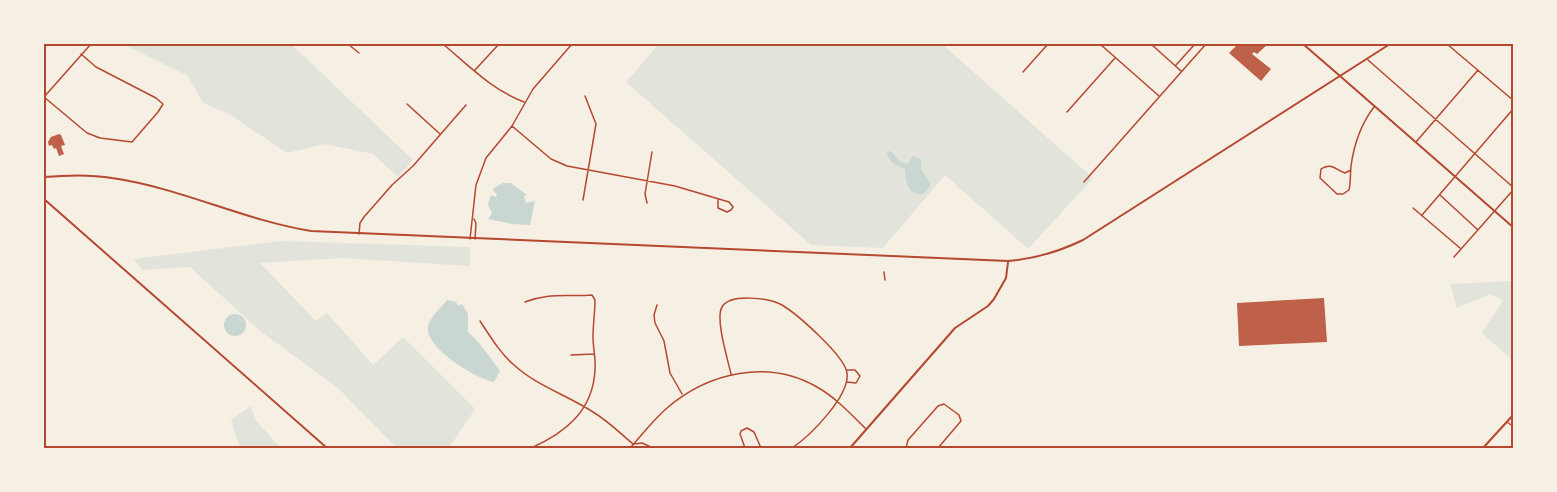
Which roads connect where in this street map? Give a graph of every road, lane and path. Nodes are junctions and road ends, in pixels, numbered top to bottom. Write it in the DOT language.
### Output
graph roads {
  1 [pos="91,44"];
  2 [pos="348,44"];
  3 [pos="442,44"];
  4 [pos="499,44"];
  5 [pos="572,44"];
  6 [pos="1048,44"];
  7 [pos="1100,44"];
  8 [pos="1151,44"];
  9 [pos="1195,44"];
  10 [pos="1206,44"];
  11 [pos="1303,44"];
  12 [pos="1390,44"];
  13 [pos="1447,44"];
  14 [pos="359,53"];
  15 [pos="81,54"];
  16 [pos="1115,57"];
  17 [pos="1366,59"];
  18 [pos="1176,65"];
  19 [pos="1478,70"];
  20 [pos="475,71"];
  21 [pos="1182,71"];
  22 [pos="1023,72"];
  23 [pos="1340,76"];
  24 [pos="585,96"];
  25 [pos="1160,96"];
  26 [pos="44,97"];
  27 [pos="1514,101"];
  28 [pos="524,102"];
  29 [pos="407,104"];
  30 [pos="466,105"];
  31 [pos="1375,106"];
  32 [pos="1514,108"];
  33 [pos="1067,112"];
  34 [pos="1435,119"];
  35 [pos="512,126"];
  36 [pos="440,134"];
  37 [pos="1415,142"];
  38 [pos="652,152"];
  39 [pos="1474,154"];
  40 [pos="589,170"];
  41 [pos="1351,170"];
  42 [pos="44,177"];
  43 [pos="1455,177"];
  44 [pos="647,180"];
  45 [pos="1084,182"];
  46 [pos="1514,188"];
  47 [pos="1439,195"];
  48 [pos="44,199"];
  49 [pos="718,199"];
  50 [pos="583,200"];
  51 [pos="647,203"];
  52 [pos="1413,208"];
  53 [pos="1494,211"];
  54 [pos="1422,215"];
  55 [pos="473,218"];
  56 [pos="1514,228"];
  57 [pos="1478,230"];
  58 [pos="359,234"];
  59 [pos="470,239"];
  60 [pos="475,239"];
  61 [pos="1461,249"];
  62 [pos="1454,257"];
  63 [pos="1008,261"];
  64 [pos="884,272"];
  65 [pos="885,280"];
  66 [pos="525,302"];
  67 [pos="657,305"];
  68 [pos="480,321"];
  69 [pos="594,354"];
  70 [pos="571,355"];
  71 [pos="847,370"];
  72 [pos="731,374"];
  73 [pos="847,382"];
  74 [pos="683,395"];
  75 [pos="837,402"];
  76 [pos="584,406"];
  77 [pos="1514,414"];
  78 [pos="1507,421"];
  79 [pos="1514,427"];
  80 [pos="867,429"];
  81 [pos="633,445"];
  82 [pos="327,448"];
  83 [pos="531,448"];
  84 [pos="631,448"];
  85 [pos="653,448"];
  86 [pos="745,448"];
  87 [pos="761,448"];
  88 [pos="792,448"];
  89 [pos="850,448"];
  90 [pos="906,448"];
  91 [pos="938,448"];
  92 [pos="1483,448"];
  1 -- 15 [label="street"];
  2 -- 14 [label="street"];
  3 -- 20 [label="street"];
  4 -- 20 [label="street"];
  5 -- 28 [label="street"];
  6 -- 22 [label="street"];
  7 -- 16 [label="street"];
  8 -- 18 [label="street"];
  9 -- 18 [label="street"];
  10 -- 21 [label="street"];
  11 -- 23 [label="main road"];
  12 -- 17 [label="main road"];
  13 -- 19 [label="street"];
  15 -- 26 [label="street"];
  15 -- 26 [label="street"];
  16 -- 25 [label="street"];
  16 -- 33 [label="street"];
  17 -- 23 [label="main road"];
  17 -- 34 [label="street"];
  18 -- 21 [label="street"];
  19 -- 27 [label="street"];
  19 -- 34 [label="street"];
  20 -- 28 [label="street"];
  21 -- 25 [label="street"];
  23 -- 31 [label="main road"];
  23 -- 63 [label="main road"];
  24 -- 40 [label="street"];
  25 -- 45 [label="street"];
  28 -- 35 [label="street"];
  29 -- 36 [label="street"];
  30 -- 36 [label="street"];
  31 -- 37 [label="main road"];
  31 -- 41 [label="street"];
  32 -- 39 [label="street"];
  34 -- 37 [label="street"];
  34 -- 39 [label="street"];
  35 -- 40 [label="street"];
  35 -- 55 [label="street"];
  36 -- 58 [label="street"];
  37 -- 43 [label="main road"];
  38 -- 44 [label="street"];
  39 -- 43 [label="street"];
  39 -- 46 [label="street"];
  40 -- 44 [label="street"];
  40 -- 50 [label="street"];
  41 -- 41 [label="street"];
  42 -- 58 [label="main road"];
  43 -- 47 [label="street"];
  43 -- 53 [label="main road"];
  44 -- 49 [label="street"];
  44 -- 51 [label="street"];
  46 -- 53 [label="street"];
  47 -- 54 [label="street"];
  47 -- 57 [label="street"];
  48 -- 82 [label="main road"];
  49 -- 49 [label="street"];
  52 -- 54 [label="street"];
  53 -- 56 [label="main road"];
  53 -- 57 [label="street"];
  54 -- 61 [label="street"];
  55 -- 59 [label="street"];
  55 -- 60 [label="street"];
  57 -- 61 [label="street"];
  58 -- 59 [label="main road"];
  59 -- 60 [label="main road"];
  60 -- 63 [label="main road"];
  61 -- 62 [label="street"];
  63 -- 80 [label="main road"];
  64 -- 65 [label="street"];
  66 -- 69 [label="street"];
  67 -- 74 [label="street"];
  68 -- 76 [label="street"];
  69 -- 70 [label="street"];
  69 -- 76 [label="street"];
  71 -- 72 [label="street"];
  71 -- 73 [label="street"];
  71 -- 73 [label="street"];
  72 -- 74 [label="street"];
  72 -- 75 [label="street"];
  73 -- 75 [label="street"];
  74 -- 81 [label="street"];
  75 -- 80 [label="street"];
  75 -- 88 [label="street"];
  76 -- 81 [label="street"];
  76 -- 83 [label="street"];
  77 -- 78 [label="main road"];
  78 -- 79 [label="street"];
  78 -- 92 [label="main road"];
  80 -- 89 [label="main road"];
  81 -- 84 [label="street"];
  81 -- 85 [label="street"];
  86 -- 87 [label="street"];
  90 -- 91 [label="street"];
}
